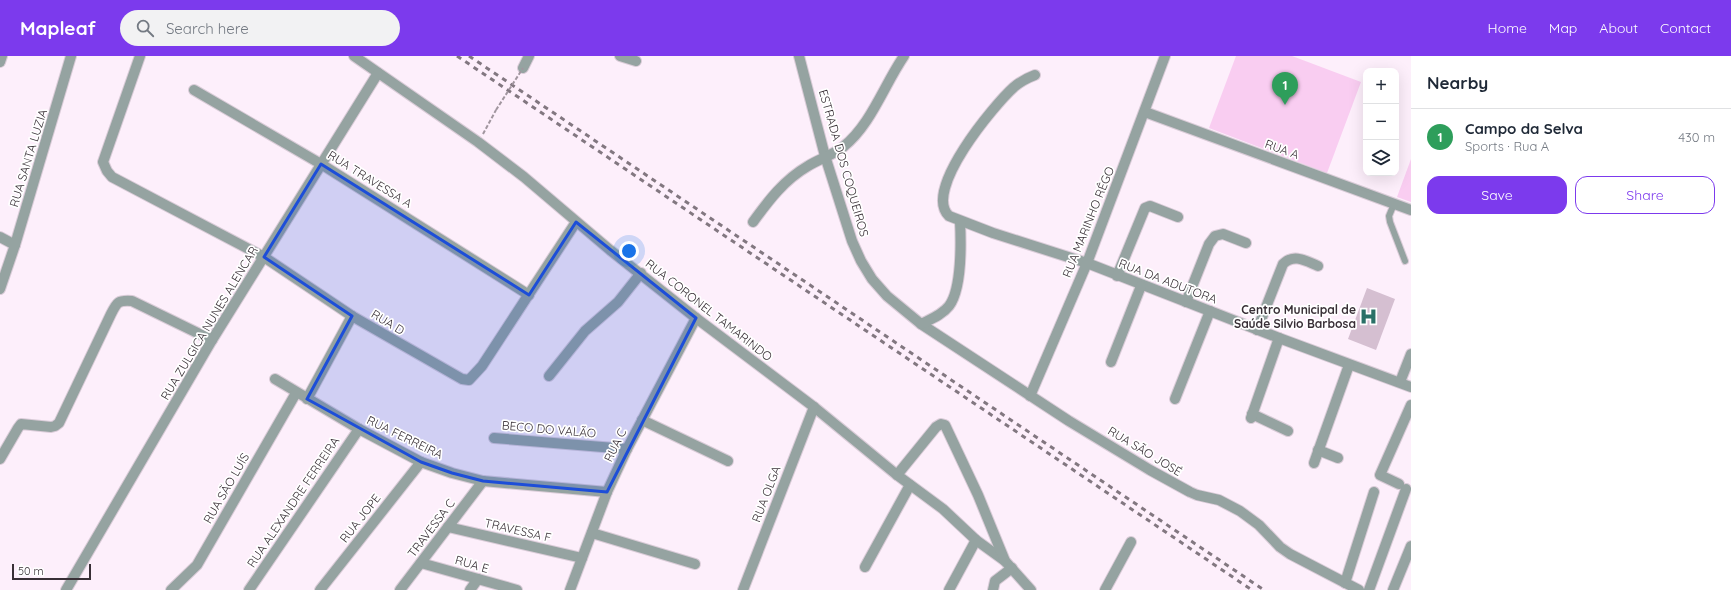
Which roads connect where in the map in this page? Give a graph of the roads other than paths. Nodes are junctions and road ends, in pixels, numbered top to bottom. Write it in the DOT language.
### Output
graph roads {
  1 [pos="2,56"];
  2 [pos="71,56"];
  3 [pos="140,56"];
  4 [pos="354,56"];
  5 [pos="529,56"];
  6 [pos="620,56"];
  7 [pos="799,56"];
  8 [pos="904,56"];
  9 [pos="1165,56"];
  10 [pos="636,61"];
  11 [pos="0,62"];
  12 [pos="523,68"];
  13 [pos="378,73"];
  14 [pos="1035,75"];
  15 [pos="194,90"];
  16 [pos="1145,112"];
  17 [pos="825,156"];
  18 [pos="321,164"];
  19 [pos="1394,204"];
  20 [pos="1411,210"];
  21 [pos="1178,217"];
  22 [pos="960,220"];
  23 [pos="576,222"];
  24 [pos="753,222"];
  25 [pos="0,236"];
  26 [pos="1246,243"];
  27 [pos="15,245"];
  28 [pos="264,257"];
  29 [pos="1405,260"];
  30 [pos="1087,263"];
  31 [pos="1318,266"];
  32 [pos="641,273"];
  33 [pos="1118,276"];
  34 [pos="1141,286"];
  35 [pos="0,290"];
  36 [pos="528,294"];
  37 [pos="1186,302"];
  38 [pos="1210,311"];
  39 [pos="352,316"];
  40 [pos="696,318"];
  41 [pos="921,324"];
  42 [pos="1257,330"];
  43 [pos="1279,338"];
  44 [pos="212,340"];
  45 [pos="1411,354"];
  46 [pos="1112,362"];
  47 [pos="1349,365"];
  48 [pos="549,376"];
  49 [pos="275,379"];
  50 [pos="1400,382"];
  51 [pos="1411,387"];
  52 [pos="296,393"];
  53 [pos="1030,396"];
  54 [pos="307,399"];
  55 [pos="1175,400"];
  56 [pos="1411,405"];
  57 [pos="814,407"];
  58 [pos="642,420"];
  59 [pos="359,429"];
  60 [pos="1288,430"];
  61 [pos="494,438"];
  62 [pos="627,449"];
  63 [pos="1318,450"];
  64 [pos="1338,458"];
  65 [pos="0,459"];
  66 [pos="421,462"];
  67 [pos="728,462"];
  68 [pos="1314,463"];
  69 [pos="897,475"];
  70 [pos="483,481"];
  71 [pos="910,485"];
  72 [pos="607,492"];
  73 [pos="1374,492"];
  74 [pos="448,527"];
  75 [pos="592,533"];
  76 [pos="976,540"];
  77 [pos="1131,542"];
  78 [pos="1411,546"];
  79 [pos="582,558"];
  80 [pos="421,563"];
  81 [pos="695,564"];
  82 [pos="1009,564"];
  83 [pos="865,567"];
  84 [pos="478,579"];
  85 [pos="1345,583"];
  86 [pos="66,590"];
  87 [pos="171,590"];
  88 [pos="249,590"];
  89 [pos="320,590"];
  90 [pos="400,590"];
  91 [pos="470,590"];
  92 [pos="516,590"];
  93 [pos="570,590"];
  94 [pos="743,590"];
  95 [pos="949,590"];
  96 [pos="993,590"];
  97 [pos="1031,590"];
  98 [pos="1105,590"];
  99 [pos="1359,590"];
  100 [pos="1369,590"];
  101 [pos="1393,590"];
  1 -- 11 [label="street"];
  2 -- 27 [label="street, RUA SANTA LUZIA"];
  3 -- 28 [label="street, RUA D"];
  4 -- 13 [label="street, RUA CORONEL TAMARINDO"];
  5 -- 12 [label="street"];
  6 -- 10 [label="street"];
  7 -- 17 [label="street, ESTRADA DOS COQUEIROS"];
  8 -- 17 [label="street"];
  9 -- 16 [label="street, RUA MARINHO RÊGO"];
  13 -- 18 [label="street, RUA ZULGICA NUNES ALENCAR"];
  13 -- 23 [label="street, RUA CORONEL TAMARINDO"];
  14 -- 22 [label="street, RUA DA ADUTORA"];
  15 -- 18 [label="street, RUA TRAVESSA A"];
  16 -- 19 [label="street, RUA A"];
  16 -- 30 [label="street, RUA MARINHO RÊGO"];
  17 -- 24 [label="street"];
  17 -- 41 [label="street, ESTRADA DOS COQUEIROS"];
  18 -- 28 [label="street, RUA ZULGICA NUNES ALENCAR"];
  18 -- 36 [label="street, RUA TRAVESSA A"];
  19 -- 20 [label="street, RUA A"];
  19 -- 29 [label="lane"];
  21 -- 33 [label="street"];
  22 -- 30 [label="street, RUA DA ADUTORA"];
  22 -- 41 [label="street"];
  23 -- 32 [label="street, RUA CORONEL TAMARINDO"];
  23 -- 36 [label="street, RUA D"];
  25 -- 27 [label="street"];
  26 -- 37 [label="street"];
  27 -- 35 [label="street, RUA SANTA LUZIA"];
  28 -- 39 [label="street, RUA D"];
  28 -- 44 [label="street, RUA ZULGICA NUNES ALENCAR"];
  30 -- 33 [label="street, RUA DA ADUTORA"];
  30 -- 53 [label="street, RUA MARINHO RÊGO"];
  31 -- 42 [label="street"];
  32 -- 40 [label="street, RUA CORONEL TAMARINDO"];
  32 -- 48 [label="street"];
  33 -- 34 [label="street, RUA DA ADUTORA"];
  34 -- 37 [label="street, RUA DA ADUTORA"];
  34 -- 46 [label="street"];
  36 -- 39 [label="street, RUA D"];
  37 -- 38 [label="street, RUA DA ADUTORA"];
  38 -- 42 [label="street, RUA DA ADUTORA"];
  38 -- 55 [label="street"];
  39 -- 54 [label="street"];
  40 -- 57 [label="street, RUA CORONEL TAMARINDO"];
  40 -- 58 [label="street, RUA C"];
  41 -- 53 [label="street, RUA SÃO JOSÉ"];
  42 -- 43 [label="street, RUA DA ADUTORA"];
  43 -- 47 [label="street, RUA DA ADUTORA"];
  43 -- 60 [label="street"];
  44 -- 65 [label="street"];
  44 -- 86 [label="street, RUA ZULGICA NUNES ALENCAR"];
  45 -- 50 [label="street"];
  47 -- 50 [label="street, RUA DA ADUTORA"];
  47 -- 63 [label="street"];
  49 -- 52 [label="street, RUA FERREIRA"];
  50 -- 51 [label="street, RUA DA ADUTORA"];
  52 -- 54 [label="street, RUA FERREIRA"];
  52 -- 87 [label="street, RUA SÃO LUÍS"];
  53 -- 85 [label="street, RUA SÃO JOSÉ"];
  54 -- 59 [label="street, RUA FERREIRA"];
  56 -- 100 [label="street"];
  57 -- 69 [label="street, RUA CORONEL TAMARINDO"];
  57 -- 94 [label="street, RUA OLGA"];
  58 -- 62 [label="street, RUA C"];
  58 -- 67 [label="street"];
  59 -- 66 [label="street, RUA FERREIRA"];
  59 -- 88 [label="street, RUA ALEXANDRE FERREIRA"];
  61 -- 62 [label="street, BECO DO VALÃO"];
  62 -- 72 [label="street, RUA C"];
  63 -- 64 [label="street"];
  63 -- 68 [label="street"];
  66 -- 70 [label="street, RUA FERREIRA"];
  66 -- 89 [label="street, RUA JOPE"];
  69 -- 71 [label="street, RUA CORONEL TAMARINDO"];
  69 -- 82 [label="street"];
  70 -- 72 [label="street, RUA FERREIRA"];
  70 -- 74 [label="street, TRAVESSA C"];
  71 -- 76 [label="street, RUA CORONEL TAMARINDO"];
  71 -- 83 [label="street"];
  72 -- 75 [label="street, RUA C"];
  73 -- 85 [label="street"];
  74 -- 79 [label="street, TRAVESSA F"];
  74 -- 80 [label="street, TRAVESSA C"];
  75 -- 79 [label="street, RUA C"];
  75 -- 81 [label="street"];
  76 -- 82 [label="street, RUA CORONEL TAMARINDO"];
  76 -- 95 [label="street"];
  77 -- 98 [label="street"];
  78 -- 101 [label="street"];
  79 -- 93 [label="street, RUA C"];
  80 -- 84 [label="street, RUA E"];
  80 -- 90 [label="street, TRAVESSA C"];
  82 -- 96 [label="street"];
  82 -- 97 [label="street"];
  84 -- 91 [label="street"];
  84 -- 92 [label="street, RUA E"];
  85 -- 99 [label="street, RUA SÃO JOSÉ"];
}
